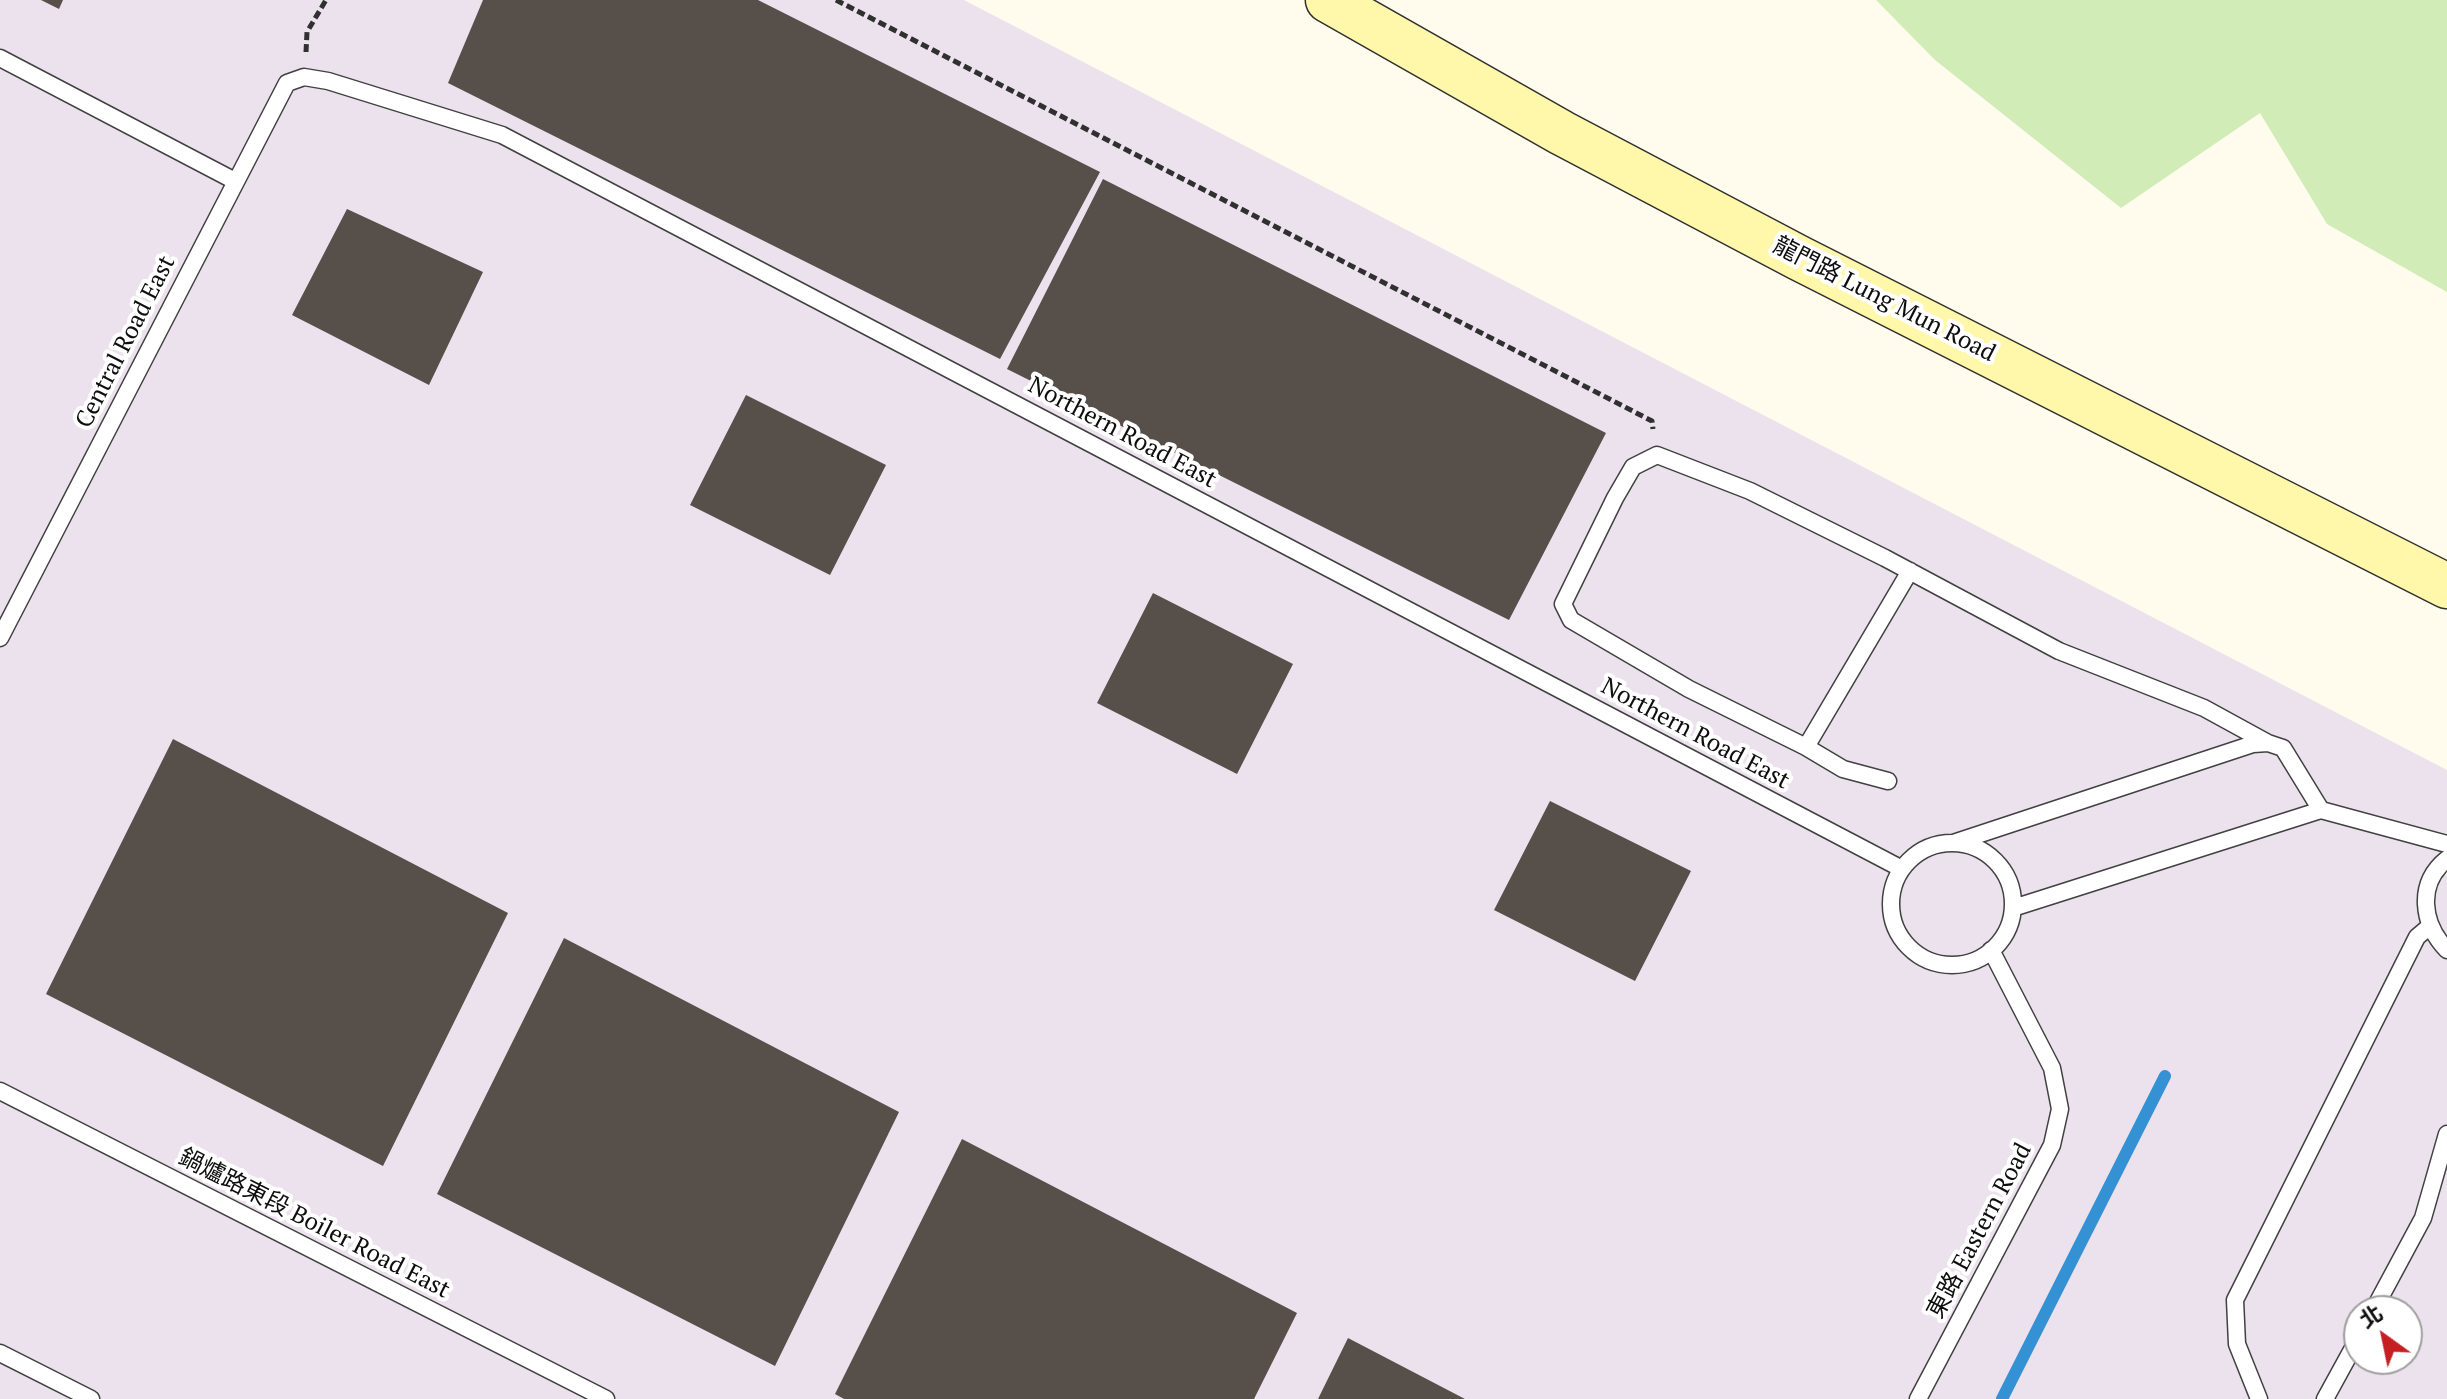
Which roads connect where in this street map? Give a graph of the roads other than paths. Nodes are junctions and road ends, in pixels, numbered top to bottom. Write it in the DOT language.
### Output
graph roads {
  1 [pos="1328,0"];
  2 [pos="0,58"];
  3 [pos="304,77"];
  4 [pos="235,181"];
  5 [pos="1910,571"];
  6 [pos="2447,586"];
  7 [pos="0,638"];
  8 [pos="2268,743"];
  9 [pos="1806,747"];
  10 [pos="1888,781"];
  11 [pos="2321,810"];
  12 [pos="1953,843"];
  13 [pos="2447,844"];
  14 [pos="2447,859"];
  15 [pos="1902,869"];
  16 [pos="2013,908"];
  17 [pos="2430,926"];
  18 [pos="1991,950"];
  19 [pos="2447,950"];
  20 [pos="0,1091"];
  21 [pos="2447,1134"];
  22 [pos="2382,1295"];
  23 [pos="0,1353"];
  24 [pos="2343,1366"];
  25 [pos="91,1399"];
  26 [pos="606,1399"];
  27 [pos="1918,1399"];
  28 [pos="2259,1399"];
  29 [pos="2325,1399"];
  1 -- 6 [label="street, 龍門路 Lung Mun Road"];
  2 -- 4 [label="lane"];
  3 -- 4 [label="lane, Central Road East"];
  3 -- 15 [label="lane, Northern Road East"];
  4 -- 7 [label="lane, Central Road East"];
  5 -- 8 [label="lane"];
  5 -- 9 [label="lane"];
  5 -- 9 [label="lane"];
  8 -- 11 [label="lane"];
  8 -- 12 [label="lane"];
  9 -- 10 [label="lane"];
  11 -- 13 [label="lane"];
  11 -- 16 [label="lane"];
  12 -- 15 [label="lane"];
  12 -- 16 [label="lane"];
  14 -- 17 [label="lane"];
  15 -- 18 [label="lane"];
  16 -- 18 [label="lane"];
  17 -- 19 [label="lane"];
  17 -- 28 [label="lane"];
  18 -- 27 [label="lane, 東路 Eastern Road"];
  20 -- 26 [label="lane, 鍋爐路東段 Boiler Road East"];
  21 -- 22 [label="lane"];
  23 -- 25 [label="lane"];
  24 -- 29 [label="lane"];
}
